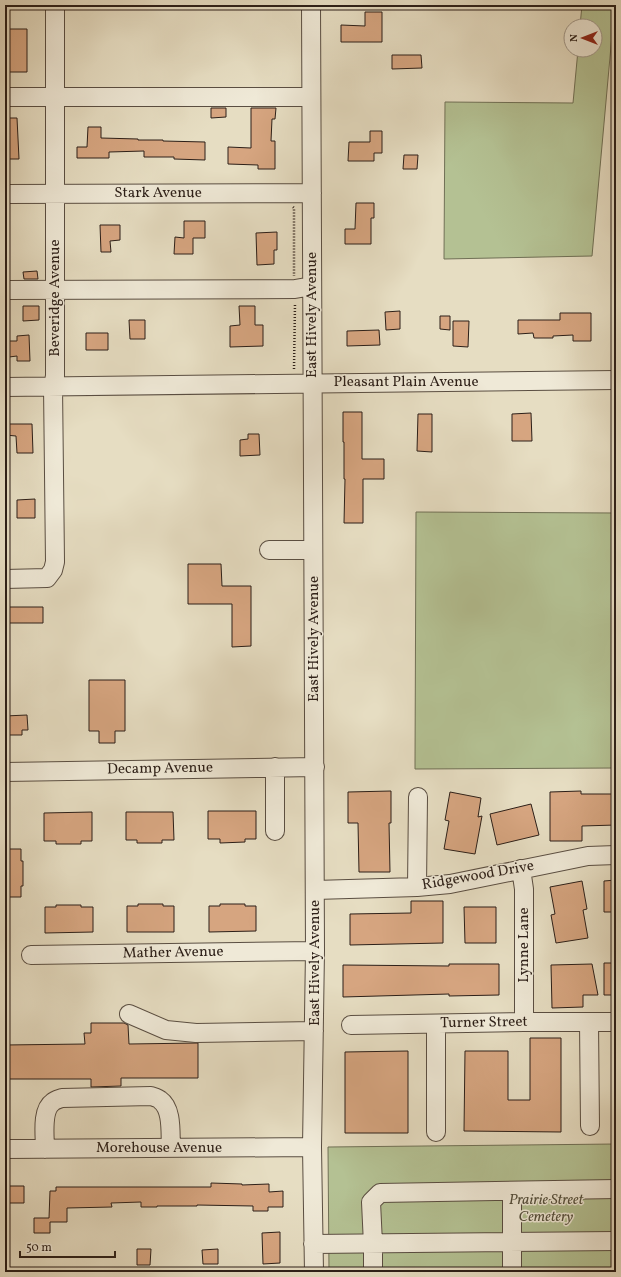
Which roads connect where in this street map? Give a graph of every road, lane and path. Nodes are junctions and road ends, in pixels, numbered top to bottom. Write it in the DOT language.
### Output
graph roads {
  1 [pos="55,5"];
  2 [pos="311,5"];
  3 [pos="56,97"];
  4 [pos="311,97"];
  5 [pos="5,98"];
  6 [pos="312,193"];
  7 [pos="5,194"];
  8 [pos="55,194"];
  9 [pos="312,286"];
  10 [pos="5,290"];
  11 [pos="55,290"];
  12 [pos="616,380"];
  13 [pos="312,383"];
  14 [pos="5,386"];
  15 [pos="53,386"];
  16 [pos="269,550"];
  17 [pos="313,550"];
  18 [pos="5,579"];
  19 [pos="314,767"];
  20 [pos="275,768"];
  21 [pos="5,772"];
  22 [pos="418,796"];
  23 [pos="275,831"];
  24 [pos="616,855"];
  25 [pos="521,869"];
  26 [pos="417,887"];
  27 [pos="315,890"];
  28 [pos="315,952"];
  29 [pos="31,955"];
  30 [pos="129,1014"];
  31 [pos="524,1022"];
  32 [pos="588,1022"];
  33 [pos="616,1022"];
  34 [pos="436,1024"];
  35 [pos="351,1025"];
  36 [pos="314,1031"];
  37 [pos="590,1126"];
  38 [pos="436,1132"];
  39 [pos="312,1147"];
  40 [pos="171,1148"];
  41 [pos="5,1149"];
  42 [pos="45,1149"];
  43 [pos="616,1189"];
  44 [pos="512,1191"];
  45 [pos="616,1241"];
  46 [pos="512,1242"];
  47 [pos="313,1244"];
  48 [pos="373,1244"];
  49 [pos="314,1272"];
  50 [pos="373,1272"];
  51 [pos="512,1272"];
  1 -- 3 [label="street, Beveridge Avenue"];
  2 -- 4 [label="street, East Hively Avenue"];
  3 -- 4 [label="street"];
  3 -- 5 [label="street"];
  3 -- 8 [label="street, Beveridge Avenue"];
  4 -- 6 [label="street, East Hively Avenue"];
  6 -- 8 [label="street, Stark Avenue"];
  6 -- 9 [label="street, East Hively Avenue"];
  7 -- 8 [label="street, Stark Avenue"];
  8 -- 11 [label="street, Beveridge Avenue"];
  9 -- 11 [label="street"];
  9 -- 13 [label="street, East Hively Avenue"];
  10 -- 11 [label="street"];
  11 -- 15 [label="street, Beveridge Avenue"];
  12 -- 13 [label="street, Pleasant Plain Avenue"];
  13 -- 15 [label="street, Pleasant Plain Avenue"];
  13 -- 17 [label="street, East Hively Avenue"];
  14 -- 15 [label="street, Pleasant Plain Avenue"];
  15 -- 18 [label="street, Beveridge Avenue"];
  16 -- 17 [label="street"];
  17 -- 19 [label="street, East Hively Avenue"];
  19 -- 20 [label="street, Decamp Avenue"];
  19 -- 27 [label="street, East Hively Avenue"];
  20 -- 21 [label="street, Decamp Avenue"];
  20 -- 23 [label="street"];
  22 -- 26 [label="street"];
  24 -- 25 [label="street, Ridgewood Drive"];
  25 -- 26 [label="street, Ridgewood Drive"];
  25 -- 31 [label="street, Lynne Lane"];
  26 -- 27 [label="street, Ridgewood Drive"];
  27 -- 28 [label="street, East Hively Avenue"];
  28 -- 29 [label="street, Mather Avenue"];
  28 -- 36 [label="street, East Hively Avenue"];
  30 -- 36 [label="street"];
  31 -- 32 [label="street, Turner Street"];
  31 -- 34 [label="street, Turner Street"];
  32 -- 33 [label="street, Turner Street"];
  32 -- 37 [label="street"];
  34 -- 35 [label="street, Turner Street"];
  34 -- 38 [label="street"];
  36 -- 39 [label="street, East Hively Avenue"];
  39 -- 40 [label="street, Morehouse Avenue"];
  39 -- 47 [label="street, East Hively Avenue"];
  40 -- 42 [label="street, Morehouse Avenue"];
  40 -- 42 [label="street"];
  41 -- 42 [label="street, Morehouse Avenue"];
  43 -- 44 [label="street"];
  44 -- 46 [label="street"];
  44 -- 48 [label="street"];
  45 -- 46 [label="street"];
  46 -- 48 [label="street"];
  46 -- 51 [label="street"];
  47 -- 48 [label="street"];
  47 -- 49 [label="street, East Hively Avenue"];
  48 -- 50 [label="street"];
}
